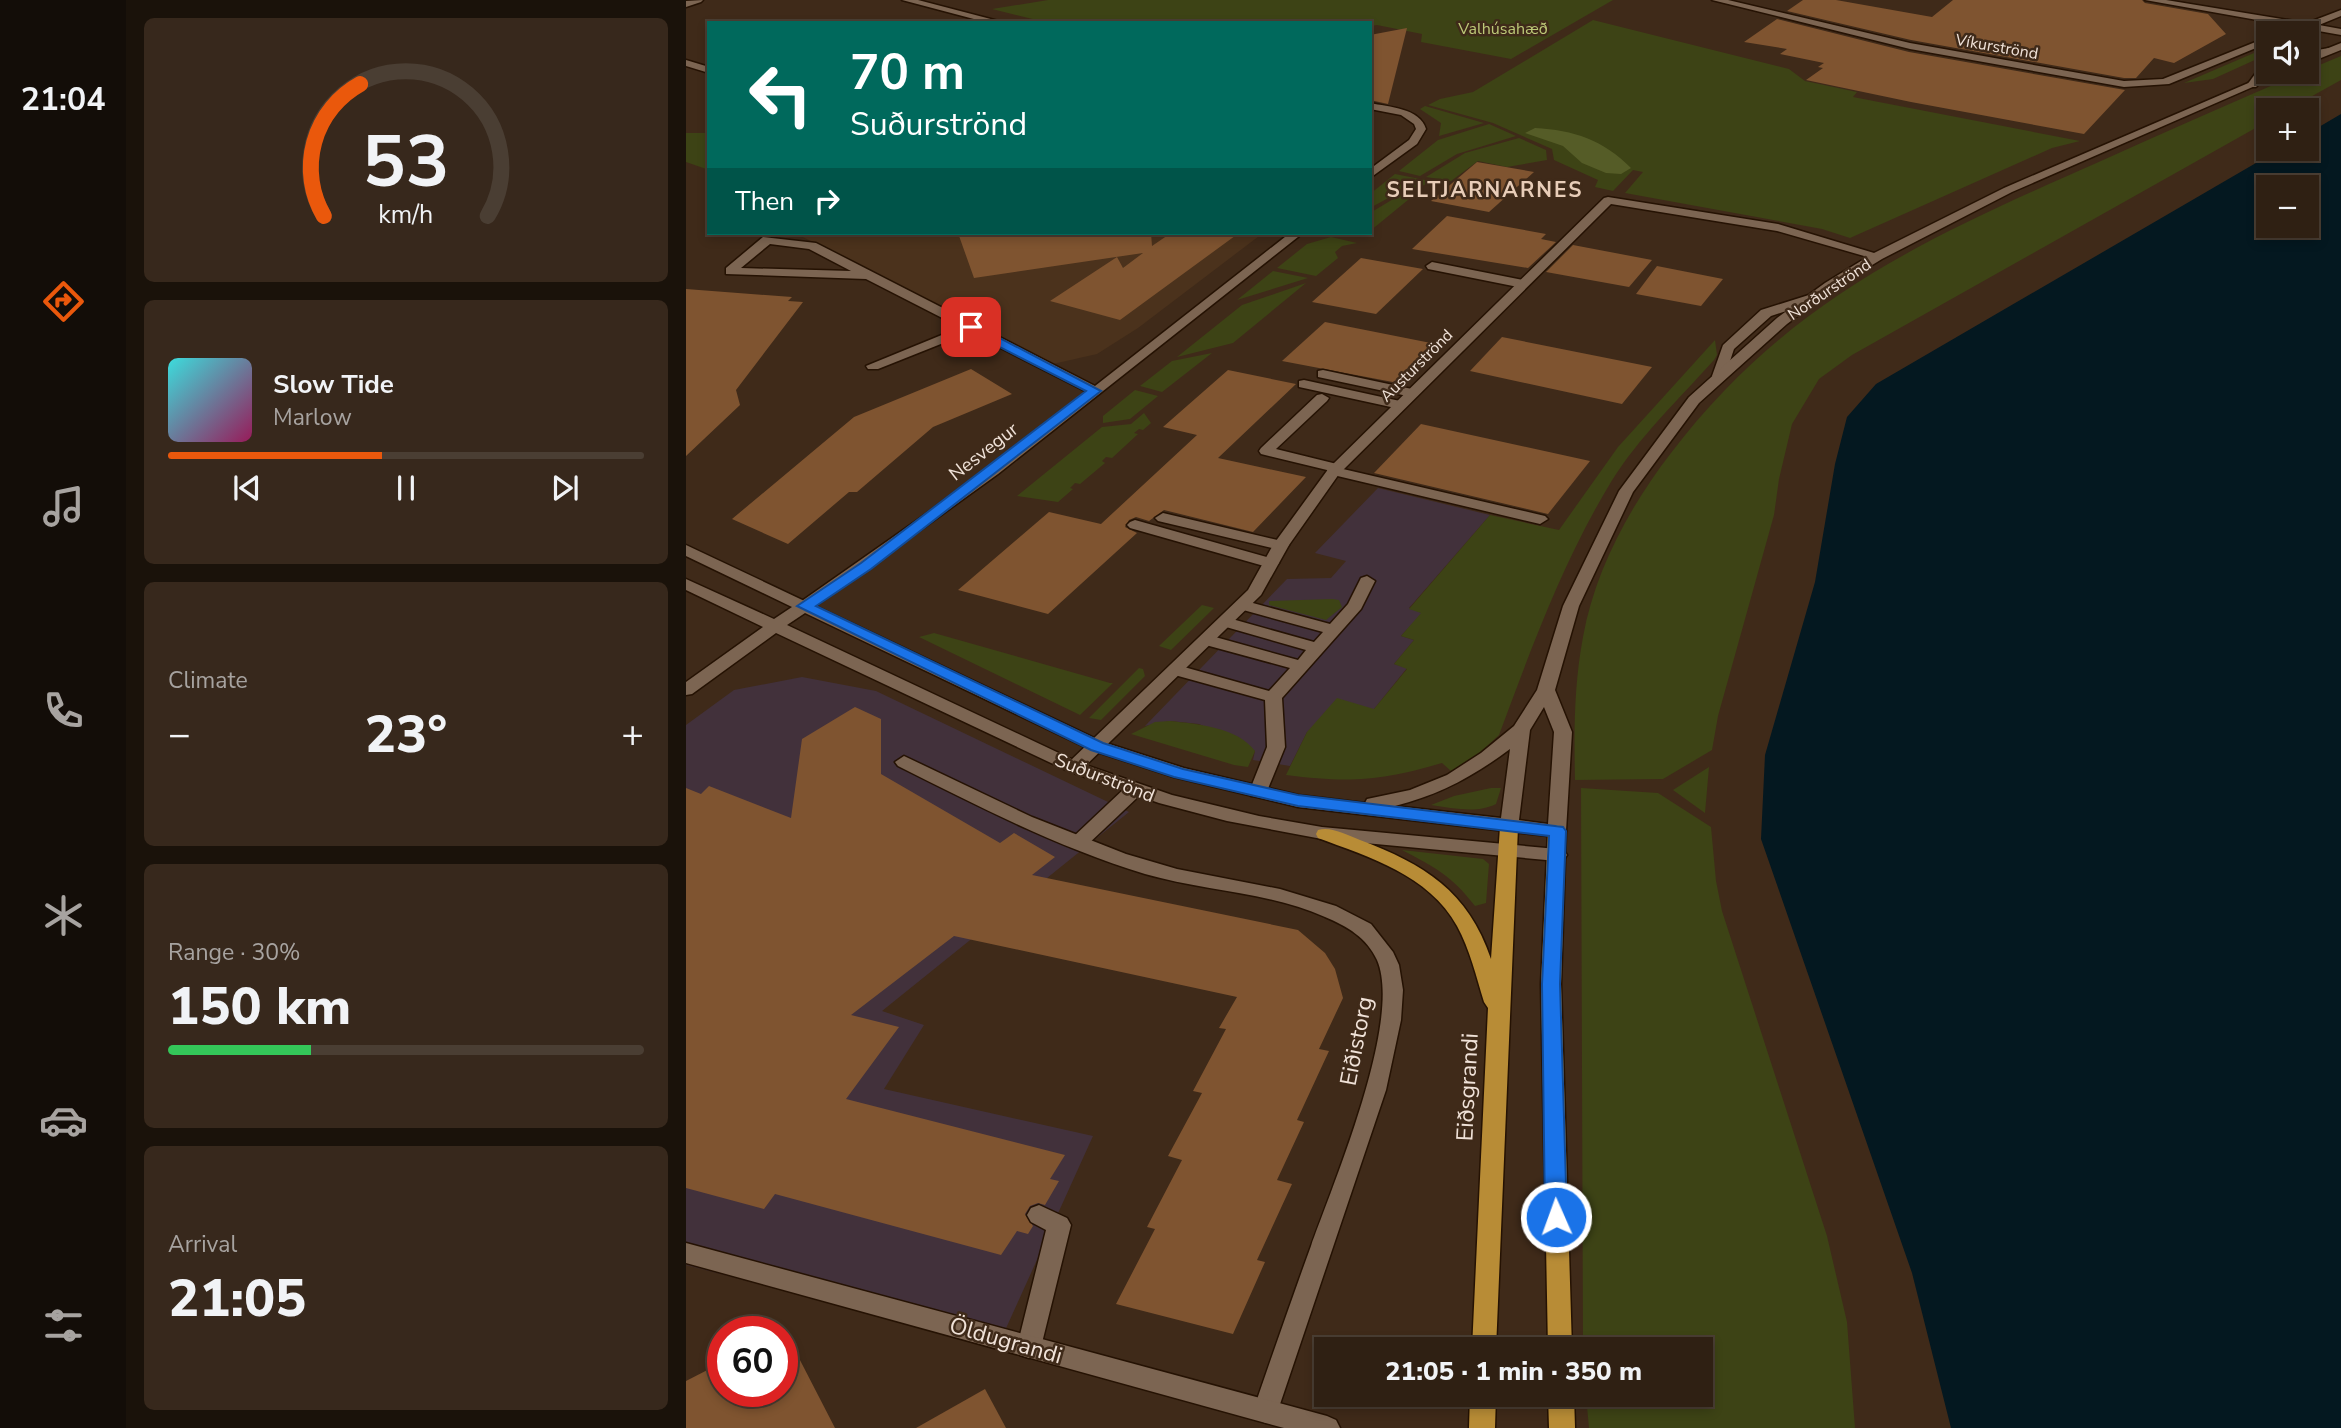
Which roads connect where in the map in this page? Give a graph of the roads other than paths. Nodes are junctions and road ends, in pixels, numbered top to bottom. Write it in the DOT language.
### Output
graph roads {
  1 [pos="698,0"];
  2 [pos="1717,0"];
  3 [pos="2150,0"];
  4 [pos="914,1"];
  5 [pos="686,4"];
  6 [pos="2341,13"];
  7 [pos="993,21"];
  8 [pos="2281,21"];
  9 [pos="2318,21"];
  10 [pos="2319,28"];
  11 [pos="2341,32"];
  12 [pos="2256,45"];
  13 [pos="2341,46"];
  14 [pos="2329,51"];
  15 [pos="2319,53"];
  16 [pos="2319,55"];
  17 [pos="686,63"];
  18 [pos="707,69"];
  19 [pos="2256,80"];
  20 [pos="2256,83"];
  21 [pos="2252,85"];
  22 [pos="1372,106"];
  23 [pos="1372,173"];
  24 [pos="1294,235"];
  25 [pos="1878,256"];
  26 [pos="1445,259"];
  27 [pos="1432,266"];
  28 [pos="869,275"];
  29 [pos="1528,279"];
  30 [pos="971,327"];
  31 [pos="873,366"];
  32 [pos="1323,374"];
  33 [pos="1304,384"];
  34 [pos="1095,391"];
  35 [pos="1412,393"];
  36 [pos="1322,398"];
  37 [pos="1400,405"];
  38 [pos="1335,469"];
  39 [pos="1163,518"];
  40 [pos="1540,519"];
  41 [pos="1135,525"];
  42 [pos="1281,545"];
  43 [pos="686,550"];
  44 [pos="1271,563"];
  45 [pos="1367,582"];
  46 [pos="686,584"];
  47 [pos="1242,605"];
  48 [pos="805,606"];
  49 [pos="1225,622"];
  50 [pos="774,627"];
  51 [pos="1337,627"];
  52 [pos="1208,640"];
  53 [pos="1318,648"];
  54 [pos="1302,666"];
  55 [pos="1177,670"];
  56 [pos="686,690"];
  57 [pos="1546,690"];
  58 [pos="1273,697"];
  59 [pos="1521,730"];
  60 [pos="1097,746"];
  61 [pos="904,762"];
  62 [pos="1074,767"];
  63 [pos="1133,791"];
  64 [pos="1258,792"];
  65 [pos="1344,805"];
  66 [pos="1509,827"];
  67 [pos="1325,834"];
  68 [pos="1079,843"];
  69 [pos="1557,843"];
  70 [pos="1507,849"];
  71 [pos="1498,1015"];
  72 [pos="1040,1215"];
  73 [pos="686,1252"];
  74 [pos="1485,1337"];
  75 [pos="1560,1337"];
  76 [pos="1029,1347"];
  77 [pos="1483,1407"];
  78 [pos="1561,1407"];
  79 [pos="1266,1411"];
  80 [pos="1326,1428"];
  81 [pos="1482,1428"];
  82 [pos="1562,1428"];
  1 -- 5 [label="street"];
  2 -- 12 [label="street, Víkurströnd"];
  3 -- 8 [label="street"];
  4 -- 7 [label="street"];
  6 -- 9 [label="street"];
  10 -- 11 [label="street"];
  13 -- 14 [label="street"];
  14 -- 15 [label="street"];
  14 -- 16 [label="street"];
  17 -- 18 [label="street"];
  19 -- 21 [label="street"];
  20 -- 21 [label="street, Norðurströnd"];
  21 -- 25 [label="street, Norðurströnd"];
  22 -- 23 [label="street"];
  24 -- 34 [label="street, Nesvegur"];
  25 -- 29 [label="street, Austurströnd"];
  25 -- 57 [label="street, Norðurströnd"];
  26 -- 29 [label="street"];
  27 -- 29 [label="street"];
  28 -- 28 [label="street"];
  28 -- 30 [label="street"];
  29 -- 35 [label="street, Austurströnd"];
  30 -- 31 [label="street"];
  30 -- 34 [label="street"];
  32 -- 35 [label="street"];
  33 -- 37 [label="street"];
  34 -- 48 [label="street, Nesvegur"];
  35 -- 37 [label="street, Austurströnd"];
  36 -- 38 [label="street"];
  37 -- 38 [label="street, Austurströnd"];
  38 -- 40 [label="street"];
  38 -- 42 [label="street, Austurströnd"];
  39 -- 42 [label="street"];
  41 -- 44 [label="street"];
  42 -- 44 [label="street, Austurströnd"];
  43 -- 48 [label="street, Suðurströnd"];
  44 -- 47 [label="street, Austurströnd"];
  45 -- 51 [label="street"];
  46 -- 50 [label="street, Suðurströnd"];
  47 -- 49 [label="street, Austurströnd"];
  47 -- 51 [label="street"];
  48 -- 50 [label="street, Nesvegur"];
  48 -- 60 [label="street, Suðurströnd"];
  49 -- 52 [label="street, Austurströnd"];
  49 -- 53 [label="street"];
  50 -- 56 [label="street, Nesvegur"];
  50 -- 62 [label="street, Suðurströnd"];
  51 -- 53 [label="street"];
  52 -- 54 [label="street"];
  52 -- 55 [label="street, Austurströnd"];
  53 -- 54 [label="street"];
  54 -- 58 [label="street"];
  55 -- 58 [label="street"];
  55 -- 60 [label="street, Austurströnd"];
  57 -- 59 [label="street, Norðurströnd"];
  57 -- 69 [label="street"];
  58 -- 64 [label="street"];
  59 -- 65 [label="street"];
  59 -- 66 [label="street, Norðurströnd"];
  60 -- 62 [label="street, Austurströnd"];
  60 -- 64 [label="street, Suðurströnd"];
  61 -- 68 [label="street, Eiðistorg"];
  62 -- 63 [label="street, Suðurströnd"];
  63 -- 67 [label="street, Suðurströnd"];
  63 -- 68 [label="street"];
  64 -- 65 [label="street, Suðurströnd"];
  65 -- 66 [label="street, Suðurströnd"];
  66 -- 69 [label="street, Suðurströnd"];
  66 -- 70 [label="main road, Eiðsgrandi"];
  67 -- 70 [label="street, Suðurströnd"];
  67 -- 71 [label="main road"];
  68 -- 79 [label="street, Eiðistorg"];
  69 -- 70 [label="street, Suðurströnd"];
  69 -- 75 [label="main road"];
  70 -- 71 [label="main road, Eiðsgrandi"];
  71 -- 74 [label="main road, Eiðsgrandi"];
  72 -- 76 [label="street"];
  73 -- 76 [label="street, Öldugrandi"];
  76 -- 79 [label="street, Öldugrandi"];
  77 -- 81 [label="main road"];
  78 -- 82 [label="main road"];
  79 -- 80 [label="street, Öldugrandi"];
}
